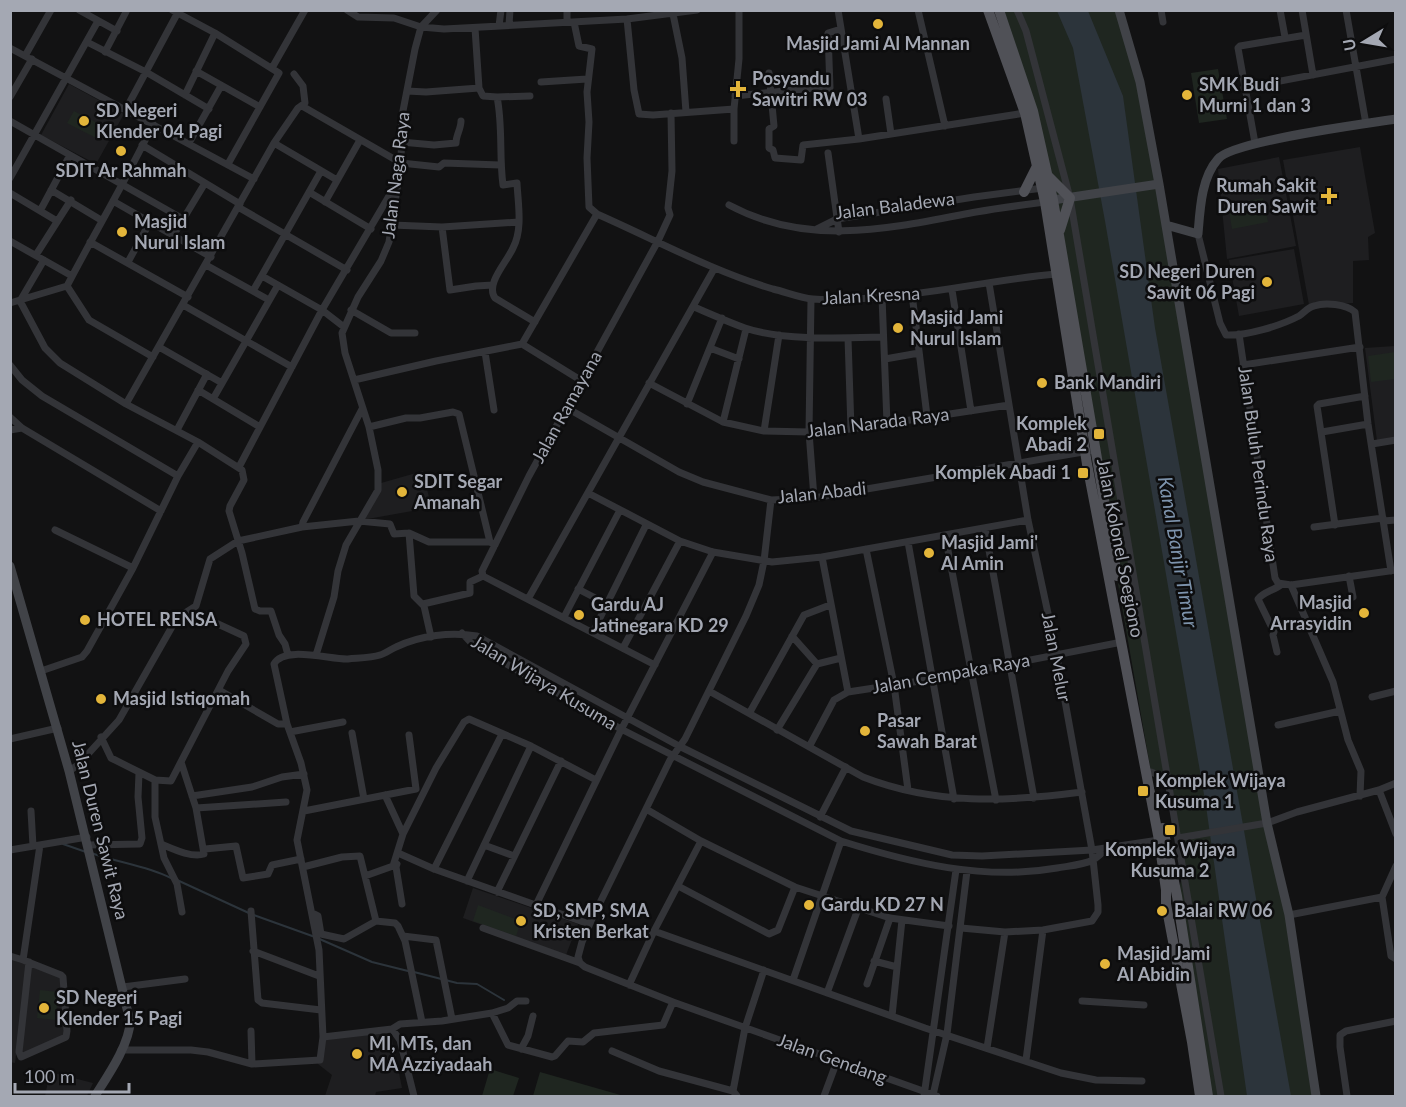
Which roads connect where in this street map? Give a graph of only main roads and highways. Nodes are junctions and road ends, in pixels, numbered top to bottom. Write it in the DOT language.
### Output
graph roads {
  1 [pos="988,10"];
  2 [pos="999,10"];
  3 [pos="1037,166"];
  4 [pos="1047,175"];
  5 [pos="1046,188"];
  6 [pos="1024,192"];
  7 [pos="1049,201"];
  8 [pos="1059,232"];
  9 [pos="1090,451"];
  10 [pos="1200,1096"];
  11 [pos="1208,1096"];
  1 -- 3 [label="main road, Jalan Kolonel Soegiono"];
  2 -- 4 [label="main road, Jalan Kolonel Soegiono"];
  3 -- 5 [label="main road, Jalan Kolonel Soegiono"];
  3 -- 6 [label="main road"];
  4 -- 5 [label="main road, Jalan Kolonel Soegiono"];
  4 -- 8 [label="main road"];
  5 -- 7 [label="main road, Jalan Kolonel Soegiono"];
  7 -- 8 [label="main road, Jalan Kolonel Soegiono"];
  7 -- 9 [label="main road, Jalan Kolonel Soegiono"];
  8 -- 9 [label="main road, Jalan Kolonel Soegiono"];
  9 -- 10 [label="main road, Jalan Kolonel Soegiono"];
  9 -- 11 [label="main road, Jalan Kolonel Soegiono"];
}
